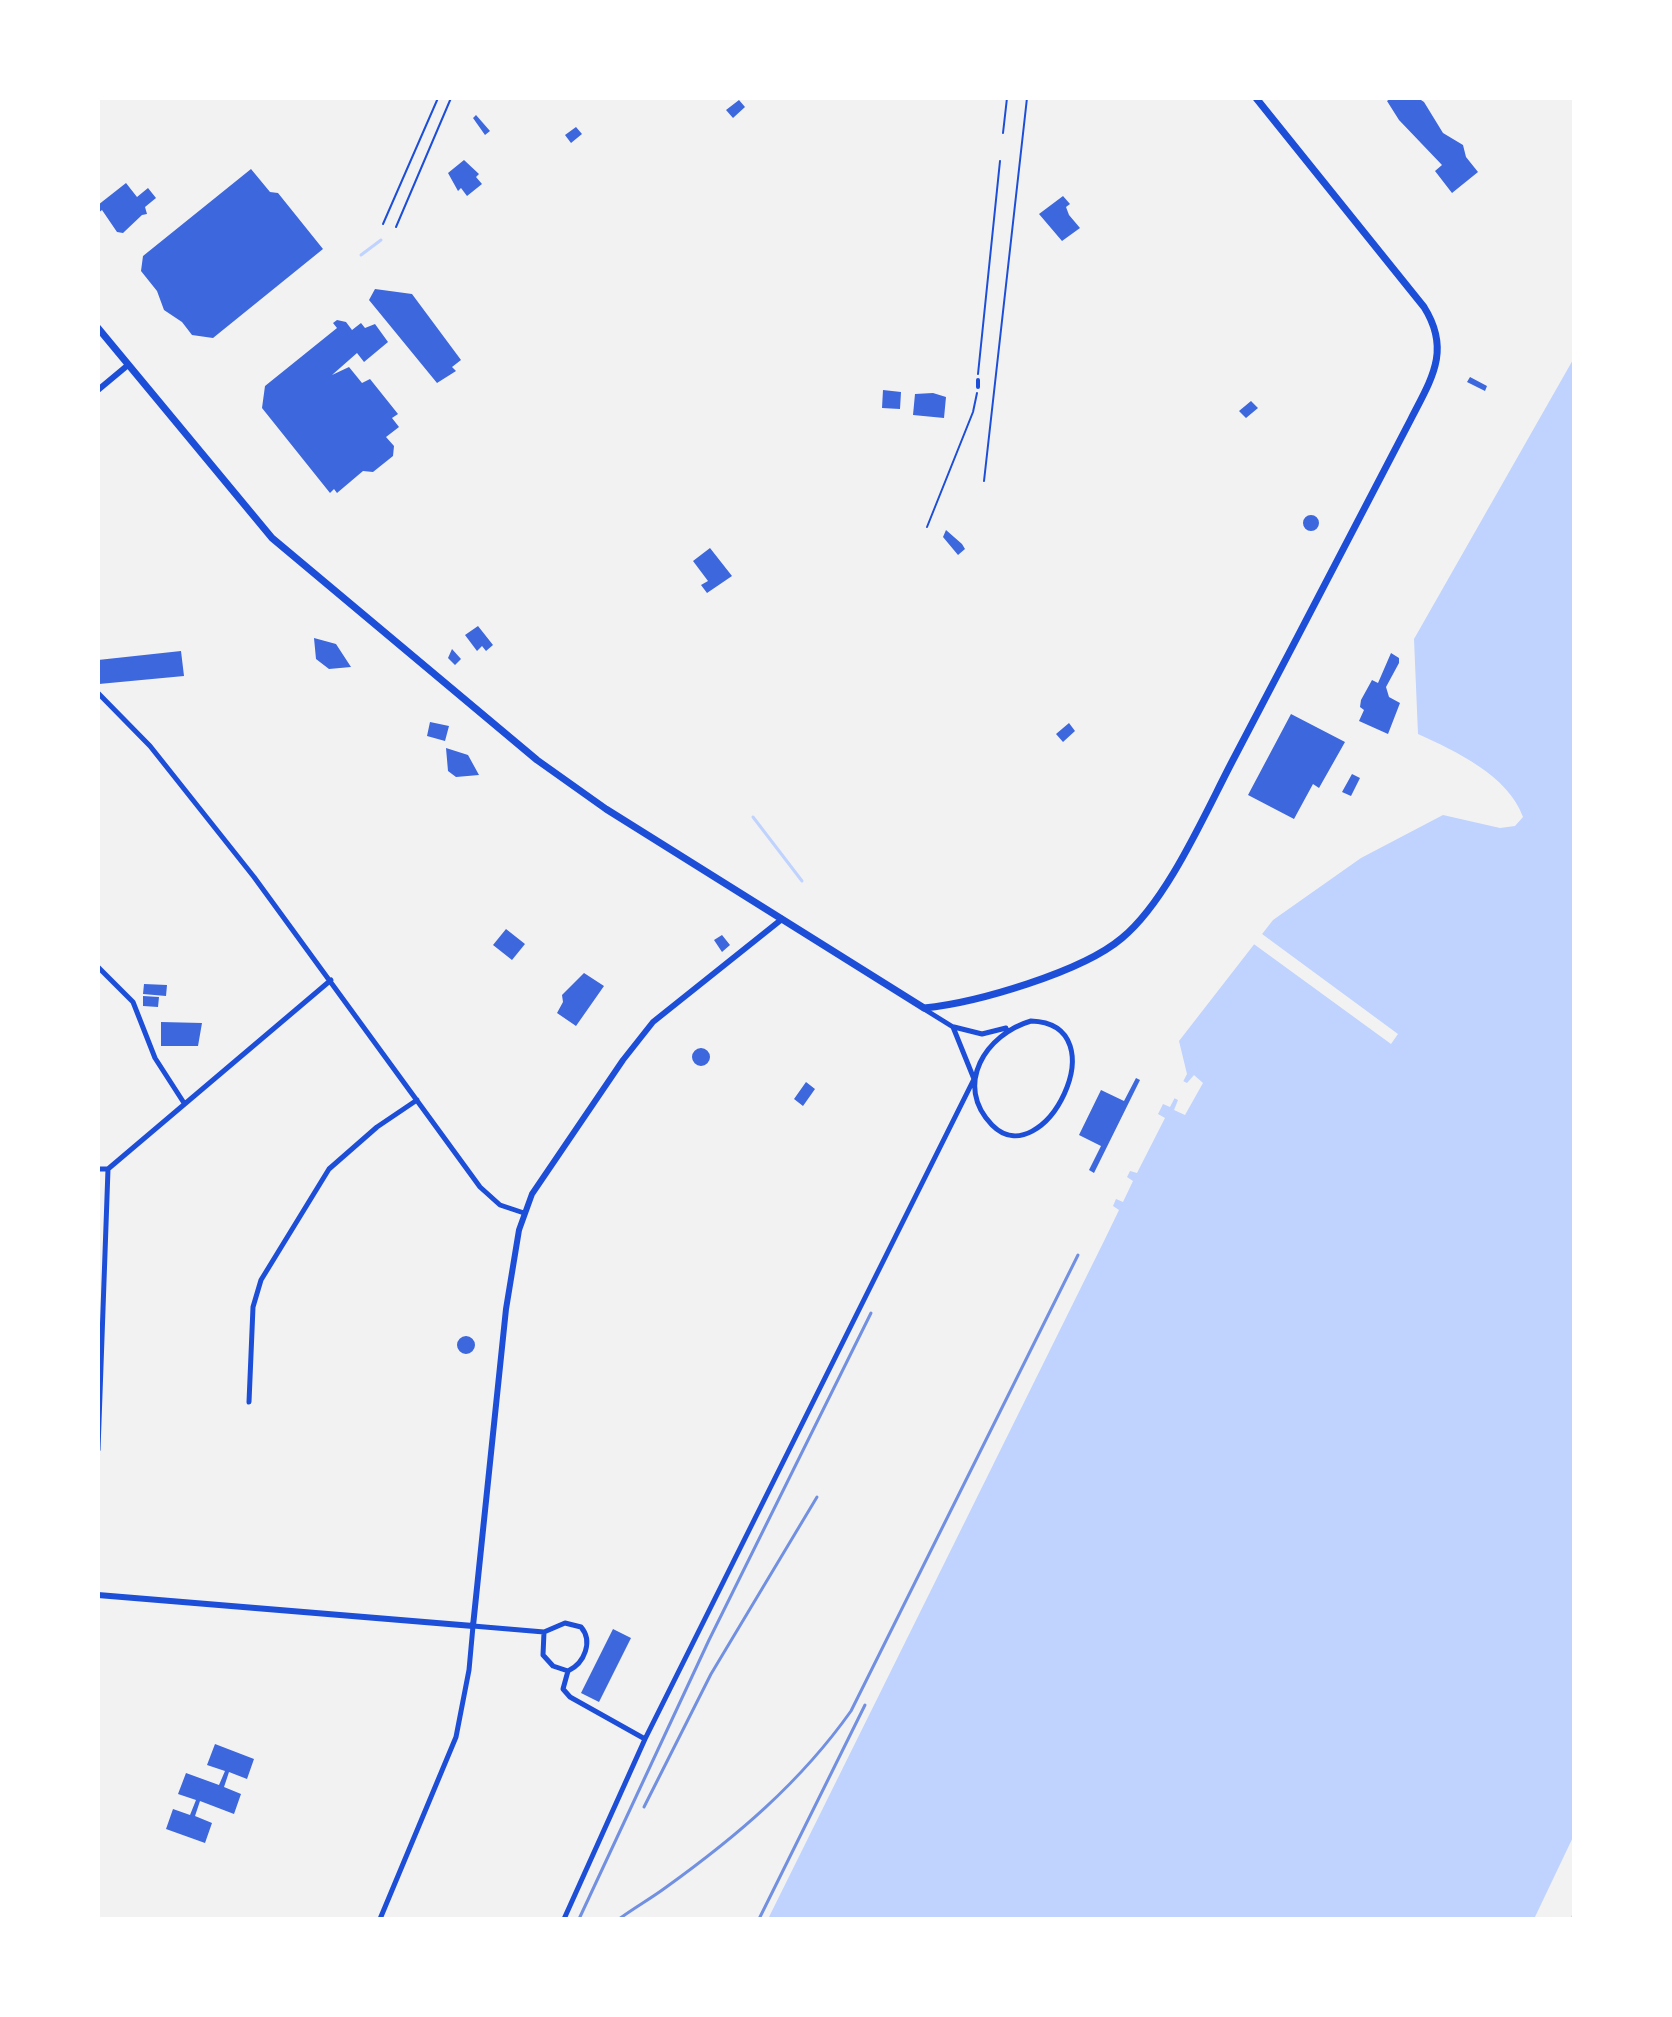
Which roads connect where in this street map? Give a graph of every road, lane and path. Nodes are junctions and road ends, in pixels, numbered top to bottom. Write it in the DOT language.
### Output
graph roads {
  1 [pos="438,98"];
  2 [pos="451,98"];
  3 [pos="1007,98"];
  4 [pos="1027,98"];
  5 [pos="1256,98"];
  6 [pos="1003,133"];
  7 [pos="1000,161"];
  8 [pos="383,224"];
  9 [pos="396,227"];
  10 [pos="98,328"];
  11 [pos="128,365"];
  12 [pos="978,380"];
  13 [pos="978,387"];
  14 [pos="98,390"];
  15 [pos="984,481"];
  16 [pos="927,527"];
  17 [pos="98,693"];
  18 [pos="782,919"];
  19 [pos="98,967"];
  20 [pos="331,980"];
  21 [pos="924,1008"];
  22 [pos="953,1027"];
  23 [pos="1011,1027"];
  24 [pos="974,1079"];
  25 [pos="976,1088"];
  26 [pos="417,1100"];
  27 [pos="184,1103"];
  28 [pos="98,1169"];
  29 [pos="108,1169"];
  30 [pos="524,1213"];
  31 [pos="249,1402"];
  32 [pos="98,1450"];
  33 [pos="98,1595"];
  34 [pos="473,1626"];
  35 [pos="544,1632"];
  36 [pos="568,1671"];
  37 [pos="645,1739"];
  38 [pos="380,1919"];
  39 [pos="564,1919"];
  1 -- 8 [label="path"];
  2 -- 9 [label="path"];
  3 -- 6 [label="path"];
  4 -- 15 [label="path"];
  5 -- 21 [label="main road"];
  7 -- 12 [label="path"];
  10 -- 11 [label="main road"];
  11 -- 14 [label="street"];
  11 -- 18 [label="main road"];
  12 -- 13 [label="street"];
  13 -- 16 [label="path"];
  17 -- 20 [label="street"];
  18 -- 21 [label="main road"];
  18 -- 30 [label="street"];
  19 -- 27 [label="street"];
  20 -- 26 [label="street"];
  20 -- 27 [label="street"];
  21 -- 22 [label="street"];
  22 -- 23 [label="street"];
  22 -- 24 [label="street"];
  23 -- 25 [label="street"];
  23 -- 25 [label="street"];
  24 -- 25 [label="street"];
  24 -- 37 [label="street"];
  26 -- 30 [label="street"];
  26 -- 31 [label="street"];
  27 -- 29 [label="street"];
  28 -- 29 [label="street"];
  29 -- 32 [label="street"];
  30 -- 34 [label="street"];
  33 -- 34 [label="street"];
  34 -- 35 [label="street"];
  34 -- 38 [label="street"];
  35 -- 36 [label="street"];
  35 -- 36 [label="street"];
  36 -- 37 [label="street"];
  37 -- 39 [label="street"];
}
